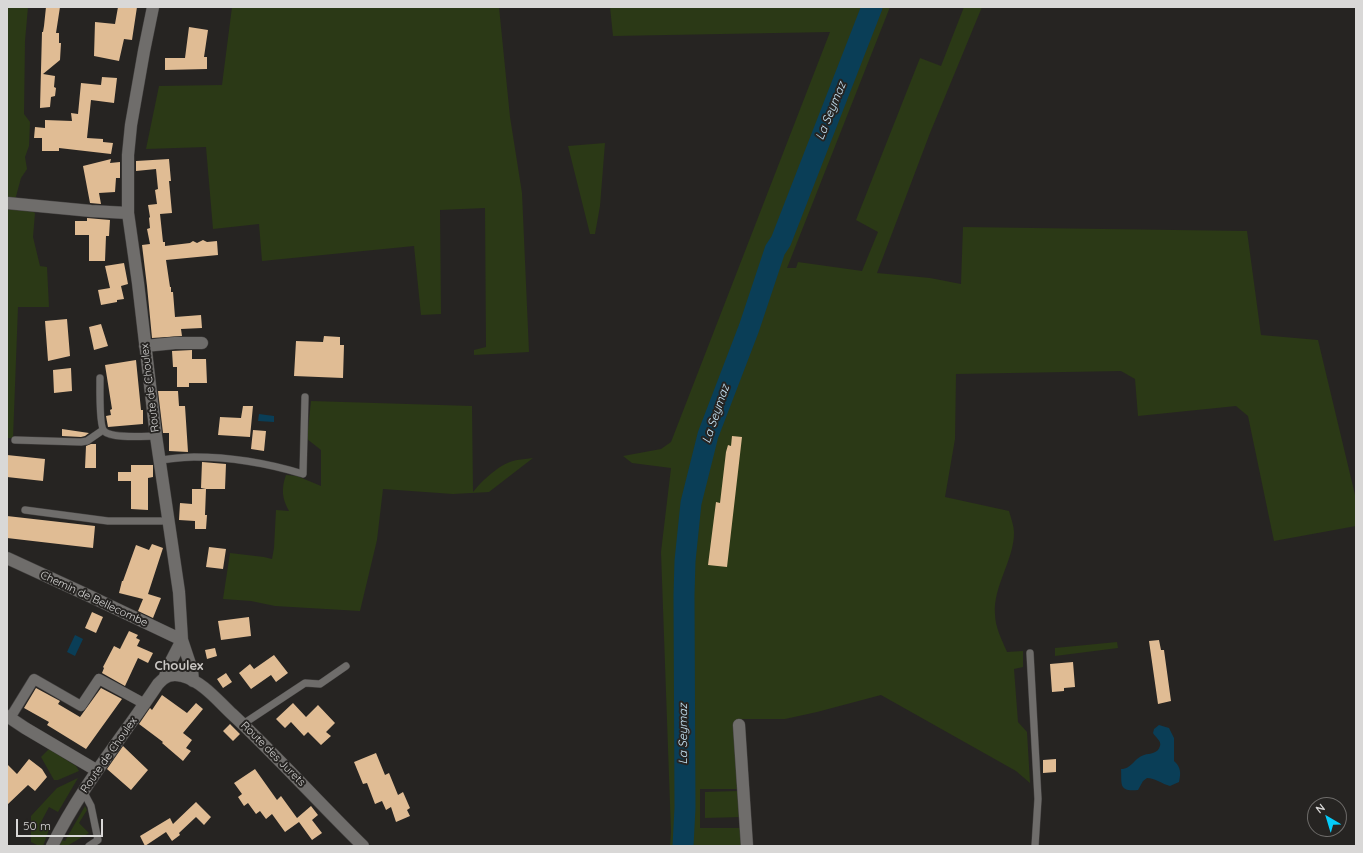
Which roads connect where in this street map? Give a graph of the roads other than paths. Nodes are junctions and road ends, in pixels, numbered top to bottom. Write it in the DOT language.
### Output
graph roads {
  1 [pos="153,7"];
  2 [pos="7,203"];
  3 [pos="128,213"];
  4 [pos="202,342"];
  5 [pos="145,346"];
  6 [pos="100,378"];
  7 [pos="305,397"];
  8 [pos="103,430"];
  9 [pos="156,436"];
  10 [pos="15,440"];
  11 [pos="160,460"];
  12 [pos="25,510"];
  13 [pos="169,521"];
  14 [pos="7,558"];
  15 [pos="182,640"];
  16 [pos="1030,653"];
  17 [pos="346,666"];
  18 [pos="170,676"];
  19 [pos="193,681"];
  20 [pos="144,704"];
  21 [pos="9,717"];
  22 [pos="243,724"];
  23 [pos="739,725"];
  24 [pos="96,770"];
  25 [pos="83,791"];
  26 [pos="52,846"];
  27 [pos="89,846"];
  28 [pos="363,846"];
  29 [pos="747,846"];
  30 [pos="1035,846"];
  1 -- 3 [label="street, Route de Choulex"];
  2 -- 3 [label="street"];
  3 -- 5 [label="street, Route de Choulex"];
  4 -- 5 [label="street"];
  5 -- 9 [label="street, Route de Choulex"];
  6 -- 8 [label="lane"];
  7 -- 11 [label="lane"];
  8 -- 9 [label="lane"];
  8 -- 10 [label="lane"];
  9 -- 11 [label="street, Route de Choulex"];
  11 -- 13 [label="street, Route de Choulex"];
  12 -- 13 [label="lane"];
  13 -- 15 [label="street, Route de Choulex"];
  14 -- 15 [label="street, Chemin de Bellecombe"];
  15 -- 18 [label="street, Route de Choulex"];
  15 -- 19 [label="street, Route de Choulex"];
  16 -- 30 [label="lane"];
  17 -- 22 [label="lane"];
  18 -- 19 [label="street, Route des Jurets"];
  18 -- 20 [label="street, Route de Choulex"];
  19 -- 22 [label="street, Route des Jurets"];
  20 -- 21 [label="street"];
  20 -- 24 [label="street, Route de Choulex"];
  21 -- 24 [label="street"];
  22 -- 28 [label="street, Route des Jurets"];
  23 -- 29 [label="street"];
  24 -- 25 [label="street, Route de Choulex"];
  25 -- 26 [label="street, Route de Choulex"];
  25 -- 27 [label="lane"];
}
